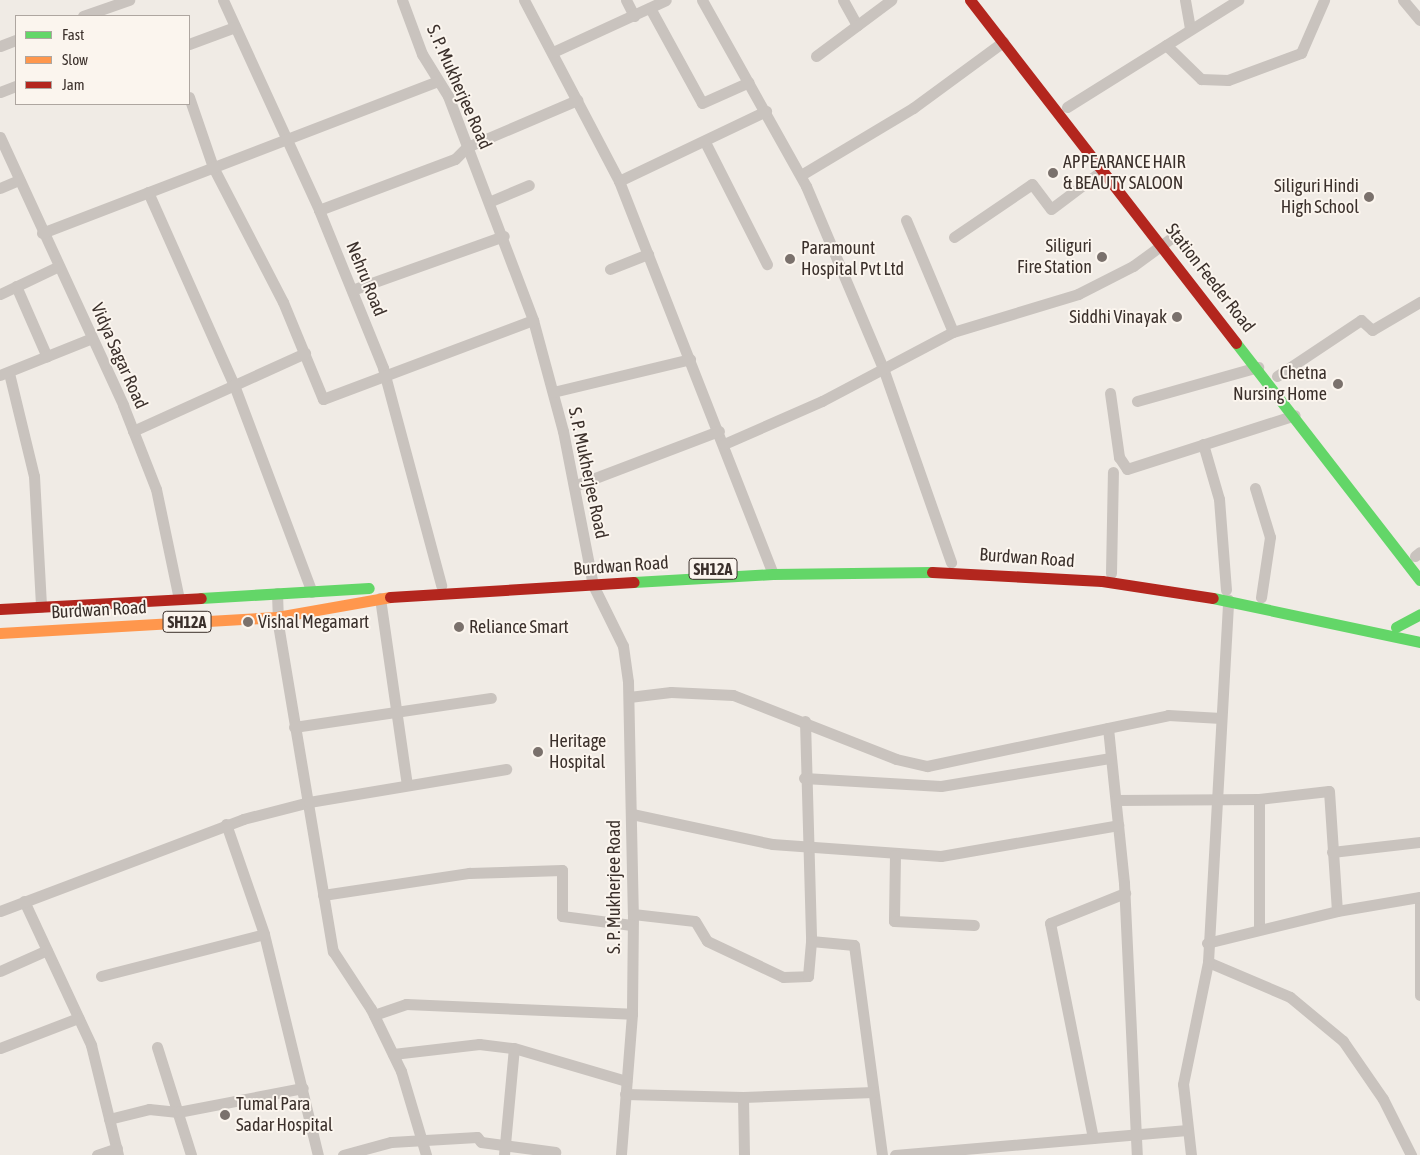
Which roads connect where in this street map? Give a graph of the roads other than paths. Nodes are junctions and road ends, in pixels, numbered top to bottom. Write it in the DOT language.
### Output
graph roads {
  1 [pos="129,0"];
  2 [pos="223,0"];
  3 [pos="402,0"];
  4 [pos="524,0"];
  5 [pos="626,0"];
  6 [pos="666,0"];
  7 [pos="702,0"];
  8 [pos="843,0"];
  9 [pos="891,0"];
  10 [pos="970,0"];
  11 [pos="983,0"];
  12 [pos="1184,0"];
  13 [pos="1238,0"];
  14 [pos="1324,0"];
  15 [pos="1403,0"];
  16 [pos="650,8"];
  17 [pos="86,15"];
  18 [pos="634,16"];
  19 [pos="1420,20"];
  20 [pos="857,25"];
  21 [pos="234,27"];
  22 [pos="1190,29"];
  23 [pos="15,40"];
  24 [pos="1003,42"];
  25 [pos="190,44"];
  26 [pos="0,46"];
  27 [pos="1166,46"];
  28 [pos="553,52"];
  29 [pos="816,56"];
  30 [pos="437,81"];
  31 [pos="749,82"];
  32 [pos="15,86"];
  33 [pos="0,92"];
  34 [pos="190,100"];
  35 [pos="577,100"];
  36 [pos="1067,107"];
  37 [pos="766,110"];
  38 [pos="0,138"];
  39 [pos="287,139"];
  40 [pos="705,142"];
  41 [pos="467,147"];
  42 [pos="213,167"];
  43 [pos="1104,170"];
  44 [pos="801,175"];
  45 [pos="20,180"];
  46 [pos="619,181"];
  47 [pos="529,185"];
  48 [pos="0,188"];
  49 [pos="148,192"];
  50 [pos="490,201"];
  51 [pos="319,210"];
  52 [pos="906,220"];
  53 [pos="42,233"];
  54 [pos="504,236"];
  55 [pos="954,237"];
  56 [pos="1166,242"];
  57 [pos="648,254"];
  58 [pos="767,264"];
  59 [pos="59,266"];
  60 [pos="610,269"];
  61 [pos="16,286"];
  62 [pos="352,290"];
  63 [pos="0,294"];
  64 [pos="1420,302"];
  65 [pos="534,320"];
  66 [pos="953,332"];
  67 [pos="92,338"];
  68 [pos="305,353"];
  69 [pos="47,357"];
  70 [pos="690,359"];
  71 [pos="1258,367"];
  72 [pos="884,368"];
  73 [pos="4,374"];
  74 [pos="384,376"];
  75 [pos="1277,376"];
  76 [pos="234,385"];
  77 [pos="553,392"];
  78 [pos="1110,394"];
  79 [pos="1137,401"];
  80 [pos="1294,415"];
  81 [pos="133,431"];
  82 [pos="719,431"];
  83 [pos="724,444"];
  84 [pos="1203,444"];
  85 [pos="1113,472"];
  86 [pos="574,486"];
  87 [pos="1255,488"];
  88 [pos="1418,557"];
  89 [pos="951,562"];
  90 [pos="772,570"];
  91 [pos="1111,573"];
  92 [pos="1420,580"];
  93 [pos="592,581"];
  94 [pos="441,589"];
  95 [pos="312,592"];
  96 [pos="277,593"];
  97 [pos="1227,595"];
  98 [pos="1261,597"];
  99 [pos="380,598"];
  100 [pos="179,599"];
  101 [pos="41,607"];
  102 [pos="0,608"];
  103 [pos="1420,614"];
  104 [pos="277,617"];
  105 [pos="1396,627"];
  106 [pos="0,633"];
  107 [pos="1420,633"];
  108 [pos="1420,642"];
  109 [pos="629,697"];
  110 [pos="491,698"];
  111 [pos="398,711"];
  112 [pos="1221,718"];
  113 [pos="805,721"];
  114 [pos="294,727"];
  115 [pos="1108,728"];
  116 [pos="1111,758"];
  117 [pos="506,769"];
  118 [pos="804,778"];
  119 [pos="408,784"];
  120 [pos="1216,798"];
  121 [pos="1259,799"];
  122 [pos="1116,800"];
  123 [pos="308,802"];
  124 [pos="632,814"];
  125 [pos="226,824"];
  126 [pos="1118,825"];
  127 [pos="1420,842"];
  128 [pos="810,847"];
  129 [pos="1332,852"];
  130 [pos="895,855"];
  131 [pos="1125,893"];
  132 [pos="323,895"];
  133 [pos="1420,897"];
  134 [pos="24,901"];
  135 [pos="0,911"];
  136 [pos="1337,911"];
  137 [pos="632,919"];
  138 [pos="974,925"];
  139 [pos="1259,928"];
  140 [pos="264,934"];
  141 [pos="811,941"];
  142 [pos="1207,942"];
  143 [pos="47,950"];
  144 [pos="1208,962"];
  145 [pos="0,971"];
  146 [pos="100,976"];
  147 [pos="1420,995"];
  148 [pos="632,1014"];
  149 [pos="374,1015"];
  150 [pos="78,1018"];
  151 [pos="157,1047"];
  152 [pos="0,1048"];
  153 [pos="514,1048"];
  154 [pos="393,1054"];
  155 [pos="626,1081"];
  156 [pos="303,1088"];
  157 [pos="873,1092"];
  158 [pos="625,1094"];
  159 [pos="743,1097"];
  160 [pos="178,1112"];
  161 [pos="109,1119"];
  162 [pos="1187,1130"];
  163 [pos="1135,1134"];
  164 [pos="1093,1138"];
  165 [pos="422,1140"];
  166 [pos="504,1150"];
  167 [pos="117,1151"];
  168 [pos="555,1152"];
  169 [pos="97,1155"];
  170 [pos="191,1155"];
  171 [pos="318,1155"];
  172 [pos="343,1155"];
  173 [pos="426,1155"];
  174 [pos="621,1155"];
  175 [pos="744,1155"];
  176 [pos="882,1155"];
  177 [pos="895,1155"];
  178 [pos="1137,1155"];
  179 [pos="1191,1155"];
  180 [pos="1411,1155"];
  1 -- 17 [label="street"];
  2 -- 21 [label="street, Nehru Road"];
  3 -- 30 [label="street, S. P. Mukherjee Road"];
  4 -- 28 [label="street"];
  5 -- 18 [label="street"];
  6 -- 16 [label="street"];
  7 -- 31 [label="street"];
  8 -- 20 [label="street"];
  9 -- 20 [label="street"];
  10 -- 24 [label="main road, Station Feeder Road"];
  11 -- 36 [label="main road, Station Feeder Road"];
  12 -- 22 [label="street"];
  13 -- 22 [label="street"];
  14 -- 27 [label="street"];
  15 -- 19 [label="street"];
  16 -- 18 [label="street"];
  16 -- 31 [label="street"];
  18 -- 28 [label="street"];
  20 -- 29 [label="street"];
  21 -- 25 [label="street"];
  21 -- 39 [label="street, Nehru Road"];
  22 -- 27 [label="street"];
  23 -- 26 [label="street"];
  24 -- 43 [label="main road, Station Feeder Road"];
  24 -- 44 [label="street"];
  27 -- 36 [label="street"];
  28 -- 35 [label="street"];
  30 -- 39 [label="street"];
  30 -- 41 [label="street, S. P. Mukherjee Road"];
  31 -- 37 [label="street"];
  32 -- 33 [label="street"];
  34 -- 42 [label="street"];
  35 -- 41 [label="street"];
  35 -- 46 [label="street"];
  36 -- 56 [label="main road, Station Feeder Road"];
  37 -- 40 [label="street"];
  37 -- 44 [label="street"];
  38 -- 45 [label="street, Vidya Sagar Road"];
  39 -- 42 [label="street"];
  39 -- 51 [label="street, Nehru Road"];
  40 -- 46 [label="street"];
  40 -- 58 [label="street"];
  41 -- 50 [label="street, S. P. Mukherjee Road"];
  41 -- 51 [label="street"];
  42 -- 49 [label="street"];
  42 -- 68 [label="street"];
  43 -- 55 [label="street"];
  43 -- 56 [label="main road, Station Feeder Road"];
  44 -- 72 [label="street"];
  45 -- 48 [label="street"];
  45 -- 53 [label="street, Vidya Sagar Road"];
  46 -- 57 [label="street"];
  47 -- 50 [label="street"];
  49 -- 53 [label="street"];
  49 -- 76 [label="street"];
  50 -- 54 [label="street, S. P. Mukherjee Road"];
  51 -- 62 [label="street, Nehru Road"];
  52 -- 66 [label="street"];
  53 -- 59 [label="street, Vidya Sagar Road"];
  54 -- 62 [label="street"];
  54 -- 65 [label="street, S. P. Mukherjee Road"];
  56 -- 66 [label="street"];
  56 -- 71 [label="main road, Station Feeder Road"];
  56 -- 75 [label="main road, Station Feeder Road"];
  57 -- 60 [label="street"];
  57 -- 70 [label="street"];
  59 -- 61 [label="street"];
  59 -- 67 [label="street, Vidya Sagar Road"];
  61 -- 63 [label="street"];
  61 -- 69 [label="street"];
  62 -- 74 [label="street, Nehru Road"];
  64 -- 75 [label="street"];
  65 -- 74 [label="street"];
  65 -- 77 [label="street, S. P. Mukherjee Road"];
  66 -- 72 [label="street"];
  67 -- 69 [label="street"];
  67 -- 81 [label="street, Vidya Sagar Road"];
  68 -- 74 [label="street"];
  68 -- 76 [label="street"];
  69 -- 73 [label="street"];
  70 -- 77 [label="street"];
  70 -- 82 [label="street"];
  71 -- 79 [label="street"];
  71 -- 80 [label="main road, Station Feeder Road"];
  72 -- 83 [label="street"];
  72 -- 89 [label="street"];
  73 -- 101 [label="street"];
  74 -- 94 [label="street, Nehru Road"];
  75 -- 88 [label="main road, Station Feeder Road"];
  76 -- 81 [label="street"];
  76 -- 95 [label="street"];
  77 -- 86 [label="street, S. P. Mukherjee Road"];
  78 -- 84 [label="street"];
  80 -- 84 [label="street"];
  80 -- 92 [label="main road, Station Feeder Road"];
  81 -- 100 [label="street, Vidya Sagar Road"];
  82 -- 83 [label="street"];
  82 -- 86 [label="street"];
  83 -- 90 [label="street"];
  84 -- 97 [label="street"];
  85 -- 91 [label="street"];
  86 -- 93 [label="street, S. P. Mukherjee Road"];
  87 -- 98 [label="street"];
  89 -- 90 [label="main road, Burdwan Road / SH12A"];
  89 -- 91 [label="main road, Burdwan Road / SH12A"];
  90 -- 93 [label="main road, Burdwan Road / SH12A"];
  90 -- 97 [label="main road, Burdwan Road / SH12A"];
  91 -- 97 [label="main road, Burdwan Road / SH12A"];
  93 -- 94 [label="main road, Burdwan Road / SH12A"];
  93 -- 109 [label="street, S. P. Mukherjee Road"];
  94 -- 95 [label="main road, Burdwan Road / SH12A"];
  94 -- 99 [label="main road, Burdwan Road / SH12A"];
  95 -- 96 [label="main road, Burdwan Road / SH12A"];
  96 -- 100 [label="main road, Burdwan Road / SH12A"];
  96 -- 104 [label="street"];
  97 -- 98 [label="main road, Burdwan Road / SH12A"];
  97 -- 108 [label="main road, Burdwan Road / SH12A"];
  97 -- 112 [label="street"];
  98 -- 105 [label="main road, Burdwan Road / SH12A"];
  99 -- 104 [label="main road, Burdwan Road / SH12A"];
  99 -- 111 [label="street"];
  100 -- 101 [label="main road, Burdwan Road / SH12A"];
  101 -- 102 [label="main road, Burdwan Road / SH12A"];
  103 -- 105 [label="main road"];
  104 -- 106 [label="main road, Burdwan Road / SH12A"];
  104 -- 114 [label="street"];
  105 -- 107 [label="main road, Burdwan Road / SH12A"];
  109 -- 113 [label="street"];
  109 -- 124 [label="street, S. P. Mukherjee Road"];
  110 -- 111 [label="street"];
  111 -- 114 [label="street"];
  111 -- 119 [label="street"];
  112 -- 115 [label="street"];
  112 -- 120 [label="street"];
  113 -- 115 [label="street"];
  113 -- 118 [label="street"];
  114 -- 123 [label="street"];
  115 -- 116 [label="street"];
  116 -- 118 [label="street"];
  116 -- 122 [label="street"];
  117 -- 119 [label="street"];
  118 -- 128 [label="street"];
  119 -- 123 [label="street"];
  120 -- 121 [label="street"];
  120 -- 122 [label="street"];
  120 -- 142 [label="street"];
  121 -- 129 [label="street"];
  121 -- 139 [label="street"];
  122 -- 126 [label="street"];
  123 -- 125 [label="street"];
  123 -- 132 [label="street"];
  124 -- 128 [label="street"];
  124 -- 137 [label="street, S. P. Mukherjee Road"];
  125 -- 134 [label="street"];
  125 -- 140 [label="street"];
  126 -- 130 [label="street"];
  126 -- 131 [label="street"];
  127 -- 129 [label="street"];
  128 -- 130 [label="street"];
  128 -- 141 [label="street"];
  129 -- 136 [label="street"];
  130 -- 138 [label="street"];
  131 -- 163 [label="street"];
  131 -- 164 [label="street"];
  132 -- 137 [label="street"];
  132 -- 149 [label="street"];
  133 -- 136 [label="street"];
  133 -- 147 [label="street"];
  134 -- 135 [label="street"];
  134 -- 143 [label="street"];
  136 -- 139 [label="street"];
  137 -- 141 [label="street"];
  137 -- 148 [label="street, S. P. Mukherjee Road"];
  139 -- 142 [label="street"];
  140 -- 146 [label="street"];
  140 -- 156 [label="street"];
  141 -- 157 [label="street"];
  142 -- 144 [label="street"];
  143 -- 145 [label="street"];
  143 -- 150 [label="street"];
  144 -- 162 [label="street"];
  144 -- 180 [label="street"];
  148 -- 149 [label="street"];
  148 -- 155 [label="street, S. P. Mukherjee Road"];
  149 -- 154 [label="street"];
  150 -- 152 [label="street"];
  150 -- 161 [label="street"];
  151 -- 160 [label="street"];
  153 -- 154 [label="street"];
  153 -- 155 [label="street"];
  153 -- 166 [label="street"];
  154 -- 165 [label="street"];
  155 -- 158 [label="street, S. P. Mukherjee Road"];
  156 -- 160 [label="street"];
  156 -- 171 [label="street"];
  157 -- 159 [label="street"];
  157 -- 176 [label="street"];
  158 -- 159 [label="street"];
  158 -- 174 [label="street, S. P. Mukherjee Road"];
  159 -- 175 [label="street"];
  160 -- 161 [label="street"];
  160 -- 170 [label="street"];
  161 -- 167 [label="street"];
  162 -- 163 [label="street"];
  162 -- 179 [label="street"];
  163 -- 164 [label="street"];
  163 -- 178 [label="street"];
  164 -- 177 [label="street"];
  165 -- 166 [label="street"];
  165 -- 172 [label="street"];
  165 -- 173 [label="street"];
  166 -- 168 [label="street"];
  167 -- 169 [label="street"];
}
